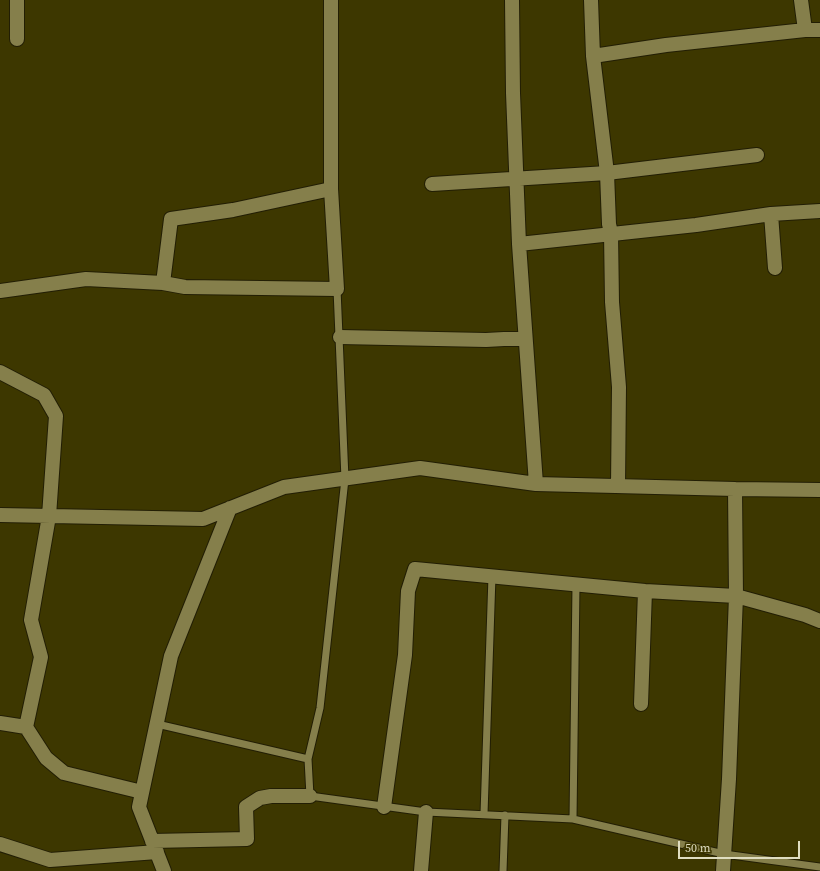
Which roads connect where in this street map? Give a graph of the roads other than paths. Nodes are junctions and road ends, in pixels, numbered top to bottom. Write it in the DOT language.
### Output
graph roads {
  1 [pos="17,0"];
  2 [pos="331,0"];
  3 [pos="512,0"];
  4 [pos="591,0"];
  5 [pos="801,0"];
  6 [pos="805,30"];
  7 [pos="820,30"];
  8 [pos="17,39"];
  9 [pos="593,56"];
  10 [pos="757,155"];
  11 [pos="608,173"];
  12 [pos="516,179"];
  13 [pos="432,184"];
  14 [pos="331,189"];
  15 [pos="820,211"];
  16 [pos="771,214"];
  17 [pos="611,233"];
  18 [pos="519,244"];
  19 [pos="775,268"];
  20 [pos="162,283"];
  21 [pos="337,289"];
  22 [pos="0,291"];
  23 [pos="340,337"];
  24 [pos="525,339"];
  25 [pos="0,372"];
  26 [pos="345,479"];
  27 [pos="536,484"];
  28 [pos="618,486"];
  29 [pos="735,489"];
  30 [pos="820,490"];
  31 [pos="230,508"];
  32 [pos="0,516"];
  33 [pos="49,516"];
  34 [pos="492,576"];
  35 [pos="576,584"];
  36 [pos="645,591"];
  37 [pos="736,596"];
  38 [pos="820,621"];
  39 [pos="641,704"];
  40 [pos="0,723"];
  41 [pos="157,724"];
  42 [pos="26,727"];
  43 [pos="308,759"];
  44 [pos="142,792"];
  45 [pos="310,796"];
  46 [pos="384,807"];
  47 [pos="426,812"];
  48 [pos="484,814"];
  49 [pos="505,815"];
  50 [pos="573,819"];
  51 [pos="0,844"];
  52 [pos="154,846"];
  53 [pos="724,854"];
  54 [pos="820,867"];
  55 [pos="164,871"];
  56 [pos="421,871"];
  57 [pos="503,871"];
  58 [pos="723,871"];
  1 -- 8 [label="street"];
  2 -- 14 [label="street"];
  3 -- 12 [label="street"];
  4 -- 9 [label="street"];
  5 -- 6 [label="street"];
  6 -- 7 [label="street"];
  6 -- 9 [label="street"];
  9 -- 11 [label="street"];
  10 -- 11 [label="street"];
  11 -- 12 [label="street"];
  11 -- 17 [label="street"];
  12 -- 13 [label="street"];
  12 -- 18 [label="street"];
  14 -- 20 [label="street"];
  14 -- 21 [label="street"];
  15 -- 16 [label="street"];
  16 -- 17 [label="street"];
  16 -- 19 [label="street"];
  17 -- 18 [label="street"];
  17 -- 28 [label="street"];
  18 -- 24 [label="street"];
  20 -- 21 [label="street"];
  20 -- 22 [label="street"];
  21 -- 23 [label="lane"];
  23 -- 24 [label="street"];
  23 -- 26 [label="lane"];
  24 -- 27 [label="street"];
  25 -- 33 [label="street"];
  26 -- 27 [label="street"];
  26 -- 31 [label="street"];
  26 -- 43 [label="lane"];
  27 -- 28 [label="street"];
  28 -- 29 [label="street"];
  29 -- 30 [label="street"];
  29 -- 37 [label="street"];
  31 -- 33 [label="street"];
  31 -- 41 [label="street"];
  32 -- 33 [label="street"];
  33 -- 42 [label="street"];
  34 -- 35 [label="street"];
  34 -- 46 [label="street"];
  34 -- 48 [label="lane"];
  35 -- 36 [label="street"];
  35 -- 50 [label="lane"];
  36 -- 37 [label="street"];
  36 -- 39 [label="street"];
  37 -- 38 [label="street"];
  37 -- 53 [label="street"];
  40 -- 42 [label="street"];
  41 -- 43 [label="lane"];
  41 -- 44 [label="street"];
  42 -- 44 [label="street"];
  43 -- 45 [label="lane"];
  44 -- 52 [label="street"];
  45 -- 46 [label="lane"];
  45 -- 52 [label="street"];
  46 -- 47 [label="lane"];
  47 -- 48 [label="lane"];
  47 -- 56 [label="street"];
  48 -- 49 [label="lane"];
  49 -- 50 [label="lane"];
  49 -- 57 [label="lane"];
  50 -- 53 [label="lane"];
  51 -- 52 [label="street"];
  52 -- 55 [label="street"];
  53 -- 54 [label="lane"];
  53 -- 58 [label="street"];
}
